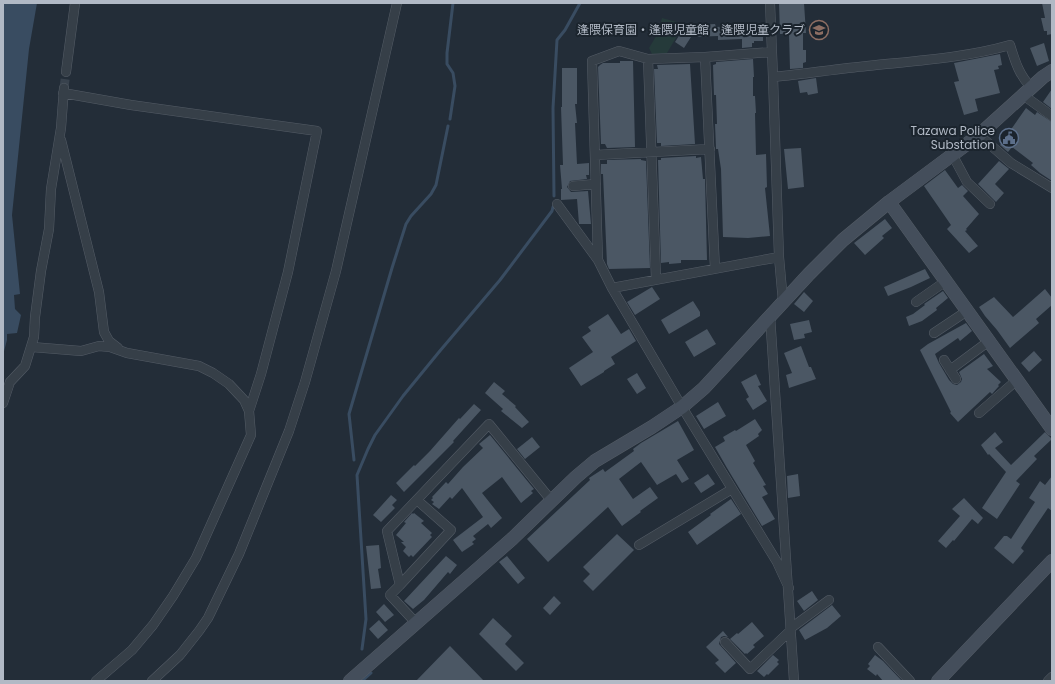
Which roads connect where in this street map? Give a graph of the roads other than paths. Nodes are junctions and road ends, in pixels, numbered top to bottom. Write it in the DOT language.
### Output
graph roads {
  1 [pos="75,3"];
  2 [pos="393,3"];
  3 [pos="397,3"];
  4 [pos="403,3"];
  5 [pos="770,3"];
  6 [pos="393,18"];
  7 [pos="772,52"];
  8 [pos="705,57"];
  9 [pos="648,59"];
  10 [pos="66,72"];
  11 [pos="1052,72"];
  12 [pos="773,77"];
  13 [pos="1027,91"];
  14 [pos="1052,116"];
  15 [pos="60,134"];
  16 [pos="979,135"];
  17 [pos="710,149"];
  18 [pos="651,153"];
  19 [pos="952,154"];
  20 [pos="595,155"];
  21 [pos="596,184"];
  22 [pos="573,186"];
  23 [pos="1052,188"];
  24 [pos="889,202"];
  25 [pos="557,204"];
  26 [pos="990,204"];
  27 [pos="779,256"];
  28 [pos="598,260"];
  29 [pos="715,269"];
  30 [pos="656,279"];
  31 [pos="946,281"];
  32 [pos="612,288"];
  33 [pos="783,302"];
  34 [pos="916,302"];
  35 [pos="967,311"];
  36 [pos="770,315"];
  37 [pos="934,334"];
  38 [pos="989,341"];
  39 [pos="32,347"];
  40 [pos="122,351"];
  41 [pos="944,360"];
  42 [pos="950,370"];
  43 [pos="956,379"];
  44 [pos="1017,380"];
  45 [pos="3,403"];
  46 [pos="682,407"];
  47 [pos="249,411"];
  48 [pos="979,413"];
  49 [pos="1052,429"];
  50 [pos="732,489"];
  51 [pos="417,500"];
  52 [pos="551,500"];
  53 [pos="639,545"];
  54 [pos="1052,561"];
  55 [pos="400,584"];
  56 [pos="789,588"];
  57 [pos="830,600"];
  58 [pos="416,623"];
  59 [pos="791,629"];
  60 [pos="725,642"];
  61 [pos="878,647"];
  62 [pos="1052,677"];
  63 [pos="96,681"];
  64 [pos="152,681"];
  65 [pos="350,681"];
  66 [pos="794,681"];
  67 [pos="910,681"];
  68 [pos="938,681"];
  69 [pos="1048,681"];
  1 -- 10 [label="street"];
  2 -- 6 [label="street"];
  3 -- 6 [label="street"];
  4 -- 6 [label="street"];
  5 -- 7 [label="street"];
  6 -- 64 [label="street"];
  7 -- 8 [label="street"];
  7 -- 12 [label="street"];
  8 -- 9 [label="street"];
  8 -- 17 [label="street"];
  9 -- 18 [label="street"];
  9 -- 20 [label="street"];
  11 -- 13 [label="street"];
  12 -- 13 [label="street"];
  12 -- 27 [label="street"];
  13 -- 14 [label="street"];
  13 -- 16 [label="street"];
  15 -- 39 [label="street"];
  15 -- 40 [label="street"];
  15 -- 47 [label="street"];
  16 -- 19 [label="street"];
  16 -- 23 [label="street"];
  17 -- 18 [label="street"];
  17 -- 29 [label="street"];
  18 -- 20 [label="street"];
  18 -- 30 [label="street"];
  19 -- 24 [label="street"];
  19 -- 26 [label="street"];
  20 -- 21 [label="street"];
  21 -- 22 [label="street"];
  21 -- 28 [label="street"];
  24 -- 31 [label="street"];
  24 -- 33 [label="street"];
  25 -- 28 [label="street"];
  27 -- 29 [label="street"];
  27 -- 33 [label="street"];
  28 -- 32 [label="street"];
  29 -- 30 [label="street"];
  30 -- 32 [label="street"];
  31 -- 34 [label="street"];
  31 -- 35 [label="street"];
  32 -- 46 [label="street"];
  33 -- 36 [label="street"];
  35 -- 37 [label="street"];
  35 -- 38 [label="street"];
  36 -- 46 [label="street"];
  36 -- 56 [label="street"];
  38 -- 42 [label="street"];
  38 -- 44 [label="street"];
  39 -- 40 [label="street"];
  39 -- 45 [label="street"];
  40 -- 47 [label="street"];
  41 -- 42 [label="street"];
  42 -- 43 [label="street"];
  44 -- 48 [label="street"];
  44 -- 49 [label="street"];
  46 -- 50 [label="street"];
  46 -- 52 [label="street"];
  47 -- 63 [label="street"];
  50 -- 53 [label="street"];
  50 -- 56 [label="street"];
  51 -- 52 [label="street"];
  51 -- 55 [label="street"];
  51 -- 55 [label="street"];
  52 -- 58 [label="street"];
  54 -- 68 [label="street"];
  55 -- 58 [label="street"];
  56 -- 59 [label="street"];
  57 -- 59 [label="street"];
  58 -- 65 [label="street"];
  59 -- 60 [label="street"];
  59 -- 66 [label="street"];
  61 -- 67 [label="street"];
  62 -- 69 [label="street"];
}
